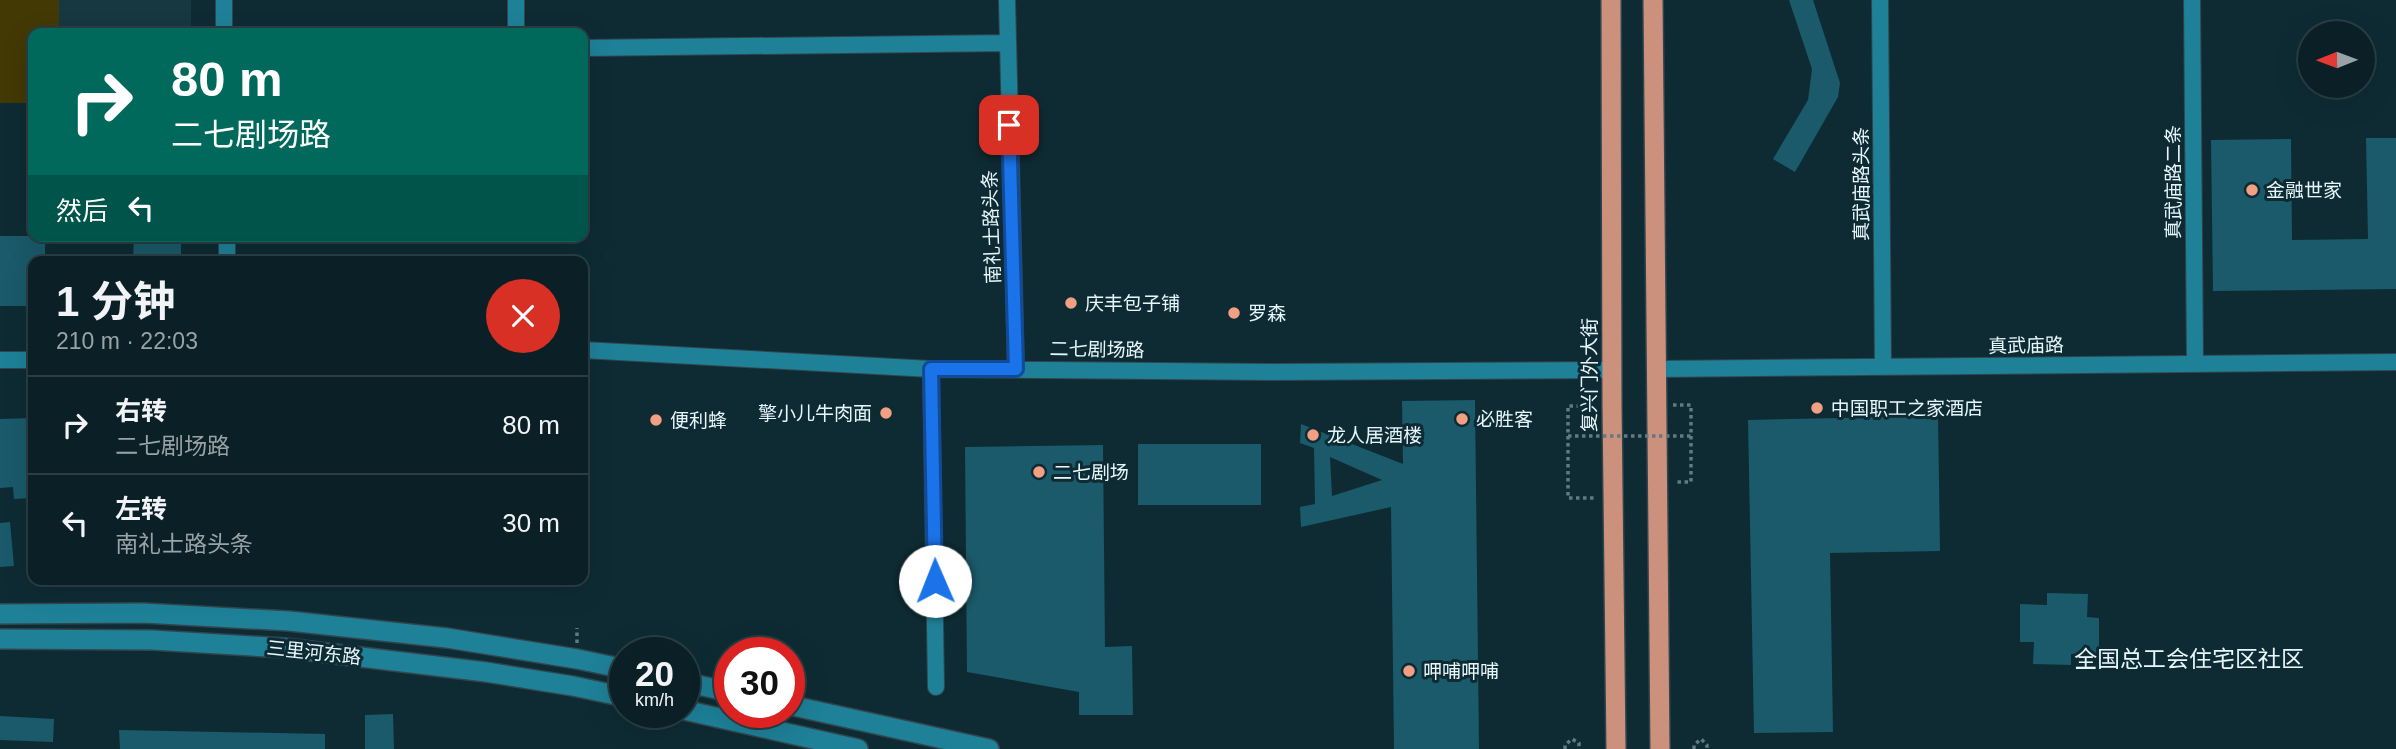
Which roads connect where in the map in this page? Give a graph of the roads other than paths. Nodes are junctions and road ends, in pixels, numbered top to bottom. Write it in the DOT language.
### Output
graph roads {
  1 [pos="224,0"];
  2 [pos="516,0"];
  3 [pos="1007,0"];
  4 [pos="1611,0"];
  5 [pos="1653,0"];
  6 [pos="1880,0"];
  7 [pos="2192,0"];
  8 [pos="225,28"];
  9 [pos="516,28"];
  10 [pos="1007,43"];
  11 [pos="588,48"];
  12 [pos="588,350"];
  13 [pos="0,360"];
  14 [pos="28,360"];
  15 [pos="2396,362"];
  16 [pos="2195,364"];
  17 [pos="1883,367"];
  18 [pos="931,369"];
  19 [pos="1016,369"];
  20 [pos="1656,369"];
  21 [pos="1612,370"];
  22 [pos="0,614"];
  23 [pos="0,639"];
  24 [pos="609,666"];
  25 [pos="936,687"];
  26 [pos="609,694"];
  27 [pos="805,709"];
  28 [pos="700,714"];
  29 [pos="858,749"];
  30 [pos="989,749"];
  31 [pos="1616,749"];
  32 [pos="1660,749"];
  1 -- 8 [label="street"];
  2 -- 9 [label="street"];
  3 -- 10 [label="street, 南礼士路头条"];
  4 -- 21 [label="highway, 复兴门外大街"];
  5 -- 20 [label="highway"];
  6 -- 17 [label="street, 真武庙路头条"];
  7 -- 16 [label="street, 真武庙路二条"];
  10 -- 11 [label="street"];
  10 -- 19 [label="street, 南礼士路头条"];
  12 -- 18 [label="street, 二七剧场路"];
  13 -- 14 [label="street"];
  15 -- 16 [label="street, 真武庙路"];
  16 -- 17 [label="street, 真武庙路"];
  17 -- 20 [label="street, 真武庙路"];
  18 -- 19 [label="street, 二七剧场路"];
  18 -- 25 [label="street"];
  19 -- 21 [label="street, 二七剧场路"];
  20 -- 32 [label="highway"];
  21 -- 31 [label="highway, 复兴门外大街"];
  22 -- 24 [label="main road, 三里河东路"];
  23 -- 26 [label="main road, 三里河东路"];
  27 -- 30 [label="main road"];
  28 -- 29 [label="main road"];
}
